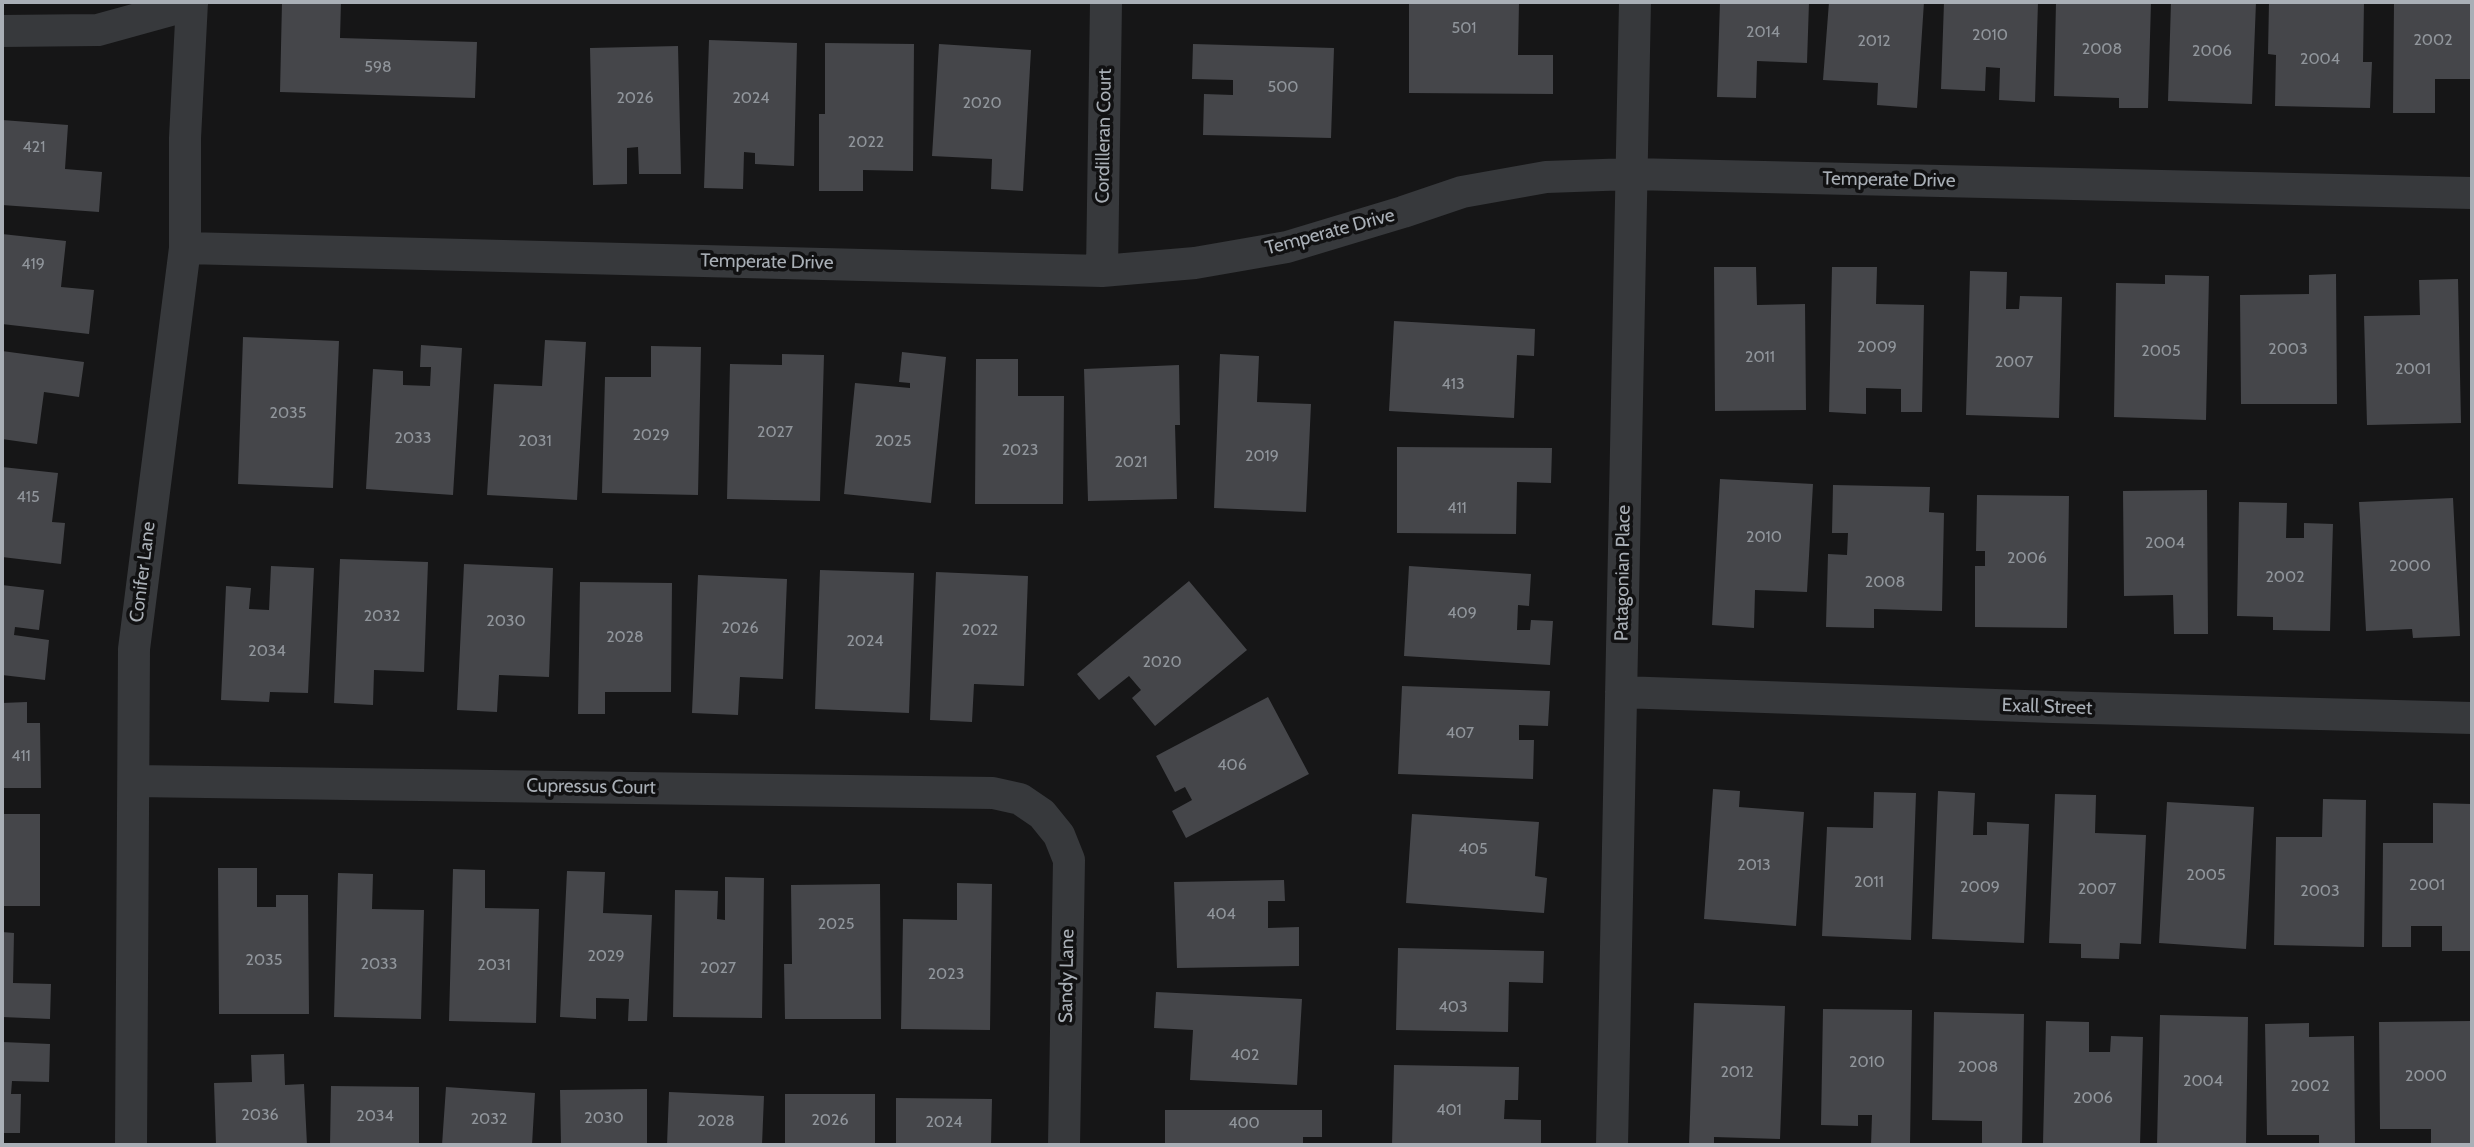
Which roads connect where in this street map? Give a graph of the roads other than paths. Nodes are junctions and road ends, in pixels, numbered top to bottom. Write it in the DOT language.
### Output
graph roads {
  1 [pos="1106,2"];
  2 [pos="1634,2"];
  3 [pos="191,3"];
  4 [pos="2,30"];
  5 [pos="1631,174"];
  6 [pos="2472,193"];
  7 [pos="185,248"];
  8 [pos="1102,271"];
  9 [pos="1621,692"];
  10 [pos="2472,718"];
  11 [pos="135,781"];
  12 [pos="1042,814"];
  13 [pos="131,1145"];
  14 [pos="1064,1145"];
  15 [pos="1612,1145"];
  1 -- 8 [label="street, Cordilleran Court"];
  2 -- 5 [label="street, Patagonian Place"];
  3 -- 4 [label="street"];
  3 -- 7 [label="street, Conifer Lane"];
  5 -- 6 [label="street, Temperate Drive"];
  5 -- 8 [label="street, Temperate Drive"];
  5 -- 9 [label="street, Patagonian Place"];
  7 -- 8 [label="street, Temperate Drive"];
  7 -- 11 [label="street, Conifer Lane"];
  9 -- 10 [label="street, Exall Street"];
  9 -- 15 [label="street, Patagonian Place"];
  11 -- 12 [label="street, Cupressus Court"];
  11 -- 13 [label="street, Conifer Lane"];
  12 -- 14 [label="street, Sandy Lane"];
}
